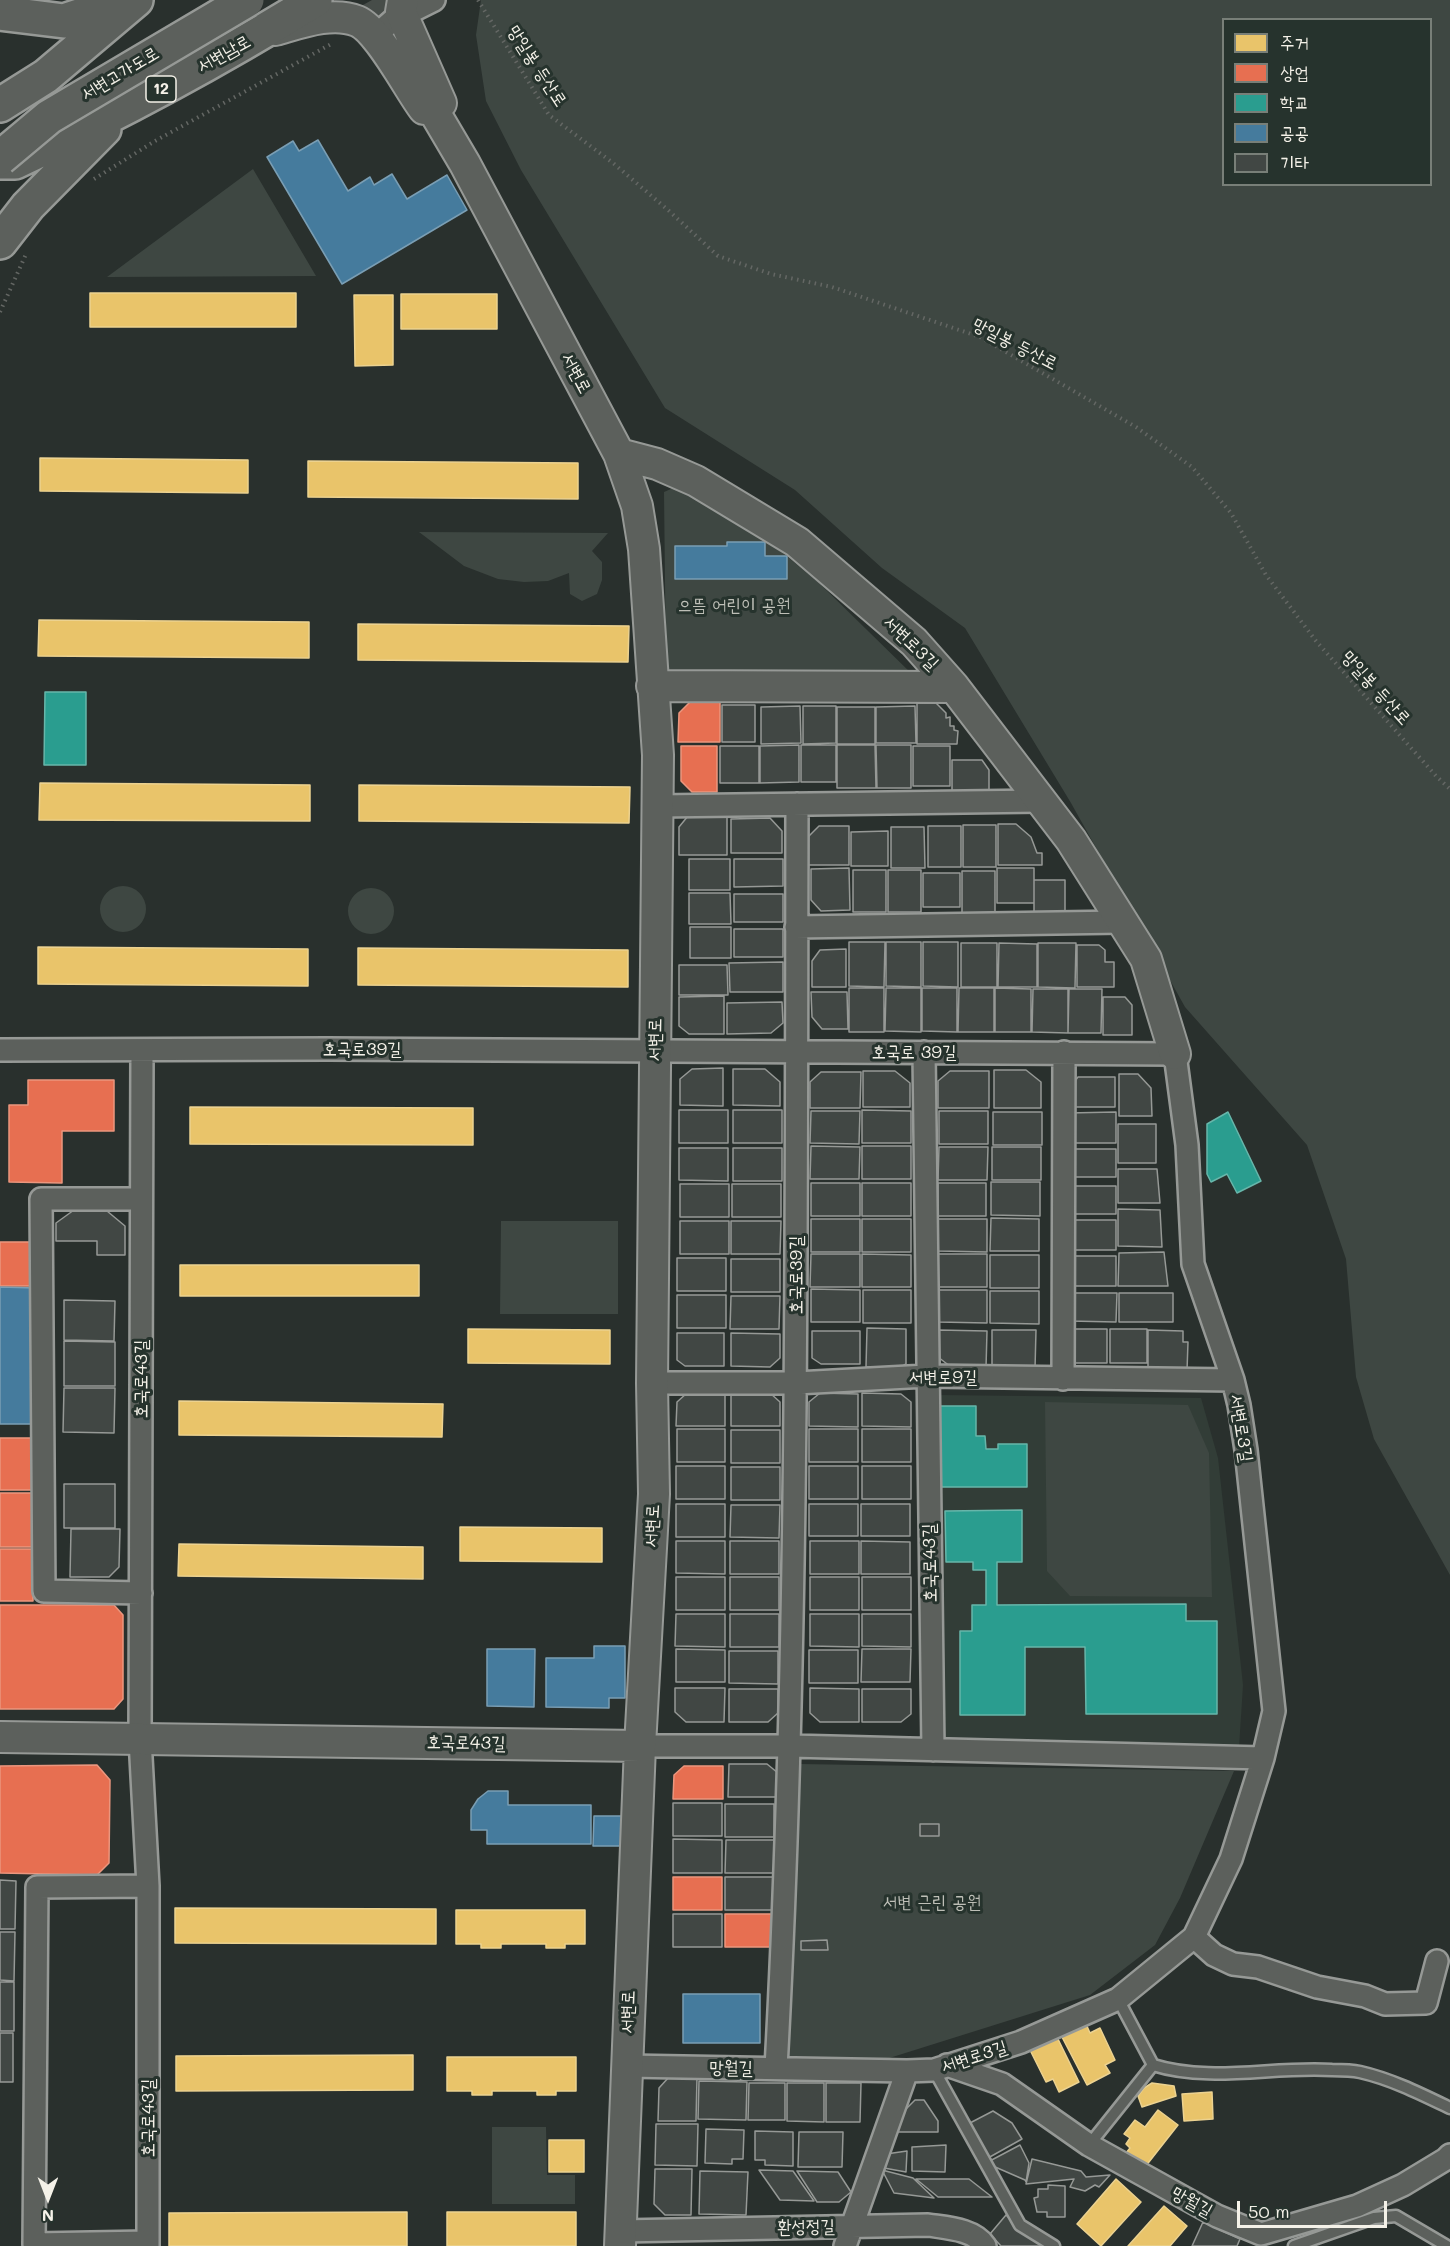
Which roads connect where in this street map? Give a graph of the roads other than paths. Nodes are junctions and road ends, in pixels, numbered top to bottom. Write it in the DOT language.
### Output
graph roads {
  1 [pos="129,0"];
  2 [pos="136,0"];
  3 [pos="247,0"];
  4 [pos="315,0"];
  5 [pos="434,0"];
  6 [pos="403,8"];
  7 [pos="0,13"];
  8 [pos="258,35"];
  9 [pos="380,42"];
  10 [pos="46,76"];
  11 [pos="419,86"];
  12 [pos="0,105"];
  13 [pos="122,111"];
  14 [pos="88,128"];
  15 [pos="0,158"];
  16 [pos="0,162"];
  17 [pos="465,164"];
  18 [pos="14,246"];
  19 [pos="620,453"];
  20 [pos="652,686"];
  21 [pos="954,687"];
  22 [pos="1041,801"];
  23 [pos="797,804"];
  24 [pos="658,806"];
  25 [pos="1122,922"];
  26 [pos="796,927"];
  27 [pos="0,1050"];
  28 [pos="142,1050"];
  29 [pos="654,1052"];
  30 [pos="924,1052"];
  31 [pos="1064,1052"];
  32 [pos="797,1053"];
  33 [pos="1175,1054"];
  34 [pos="141,1199"];
  35 [pos="927,1376"];
  36 [pos="1063,1379"];
  37 [pos="1233,1380"];
  38 [pos="652,1383"];
  39 [pos="796,1383"];
  40 [pos="141,1593"];
  41 [pos="0,1737"];
  42 [pos="140,1739"];
  43 [pos="640,1746"];
  44 [pos="791,1746"];
  45 [pos="933,1750"];
  46 [pos="1263,1758"];
  47 [pos="148,1886"];
  48 [pos="1194,1937"];
  49 [pos="1437,1961"];
  50 [pos="1118,1999"];
  51 [pos="1153,2065"];
  52 [pos="627,2066"];
  53 [pos="776,2068"];
  54 [pos="940,2068"];
  55 [pos="907,2072"];
  56 [pos="1450,2108"];
  57 [pos="1089,2145"];
  58 [pos="1450,2155"];
  59 [pos="852,2226"];
  60 [pos="621,2238"];
  61 [pos="148,2244"];
  62 [pos="845,2246"];
  63 [pos="985,2246"];
  64 [pos="1054,2246"];
  65 [pos="1294,2246"];
  66 [pos="1446,2246"];
  1 -- 7 [label="highway"];
  2 -- 10 [label="highway"];
  3 -- 15 [label="highway, 서변고가도로, bridge"];
  4 -- 8 [label="highway, 서변남로 / 12"];
  5 -- 6 [label="street"];
  6 -- 9 [label="street"];
  6 -- 17 [label="street"];
  8 -- 9 [label="street"];
  8 -- 13 [label="highway, 서변남로 / 12"];
  9 -- 17 [label="street"];
  10 -- 12 [label="highway"];
  10 -- 14 [label="highway"];
  11 -- 17 [label="street, 서변로"];
  13 -- 14 [label="highway, 서변남로 / 12"];
  13 -- 18 [label="highway"];
  14 -- 16 [label="highway, 서변남로 / 12"];
  17 -- 19 [label="street, 서변로"];
  19 -- 20 [label="street, 서변로"];
  19 -- 21 [label="street, 서변로3길"];
  20 -- 21 [label="street"];
  20 -- 24 [label="street, 서변로"];
  21 -- 22 [label="street, 서변로3길"];
  22 -- 23 [label="street"];
  22 -- 25 [label="street, 서변로3길"];
  23 -- 24 [label="street"];
  23 -- 26 [label="street, 호국로39길"];
  24 -- 29 [label="street, 서변로"];
  25 -- 26 [label="street"];
  25 -- 33 [label="street, 서변로3길"];
  26 -- 32 [label="street, 호국로39길"];
  27 -- 28 [label="street, 호국로39길"];
  28 -- 29 [label="street, 호국로39길"];
  28 -- 34 [label="street"];
  29 -- 32 [label="street, 호국로 39길"];
  29 -- 38 [label="street, 서변로"];
  30 -- 31 [label="street, 호국로 39길"];
  30 -- 32 [label="street, 호국로 39길"];
  30 -- 35 [label="street"];
  31 -- 33 [label="street, 호국로 39길"];
  31 -- 36 [label="street"];
  32 -- 39 [label="street, 호국로39길"];
  33 -- 37 [label="street, 서변로3길"];
  34 -- 40 [label="street, 호국로43길"];
  34 -- 40 [label="street"];
  35 -- 36 [label="street, 서변로9길"];
  35 -- 39 [label="street, 서변로9길"];
  35 -- 45 [label="street, 호국로43길"];
  36 -- 37 [label="street, 서변로9길"];
  37 -- 46 [label="street, 서변로3길"];
  38 -- 39 [label="street, 서변로9길"];
  38 -- 43 [label="street, 서변로"];
  39 -- 44 [label="street, 호국로39길"];
  40 -- 42 [label="street, 호국로43길"];
  41 -- 42 [label="street, 호국로43길"];
  42 -- 43 [label="street, 호국로43길"];
  42 -- 47 [label="street, 호국로43길"];
  43 -- 44 [label="street, 호국로43길"];
  43 -- 52 [label="street, 서변로"];
  44 -- 45 [label="street, 호국로43길"];
  44 -- 53 [label="street"];
  45 -- 46 [label="street, 호국로43길"];
  46 -- 48 [label="street, 서변로3길"];
  47 -- 61 [label="street, 호국로43길"];
  47 -- 61 [label="street"];
  48 -- 49 [label="street"];
  48 -- 50 [label="street, 서변로3길"];
  50 -- 51 [label="lane"];
  50 -- 54 [label="street, 서변로3길"];
  51 -- 56 [label="lane"];
  51 -- 57 [label="lane"];
  52 -- 53 [label="street, 망월길"];
  52 -- 60 [label="street, 서변로"];
  53 -- 55 [label="street, 망월길"];
  54 -- 55 [label="street, 서변로3길"];
  54 -- 57 [label="street, 망월길"];
  54 -- 64 [label="lane"];
  55 -- 59 [label="street"];
  57 -- 58 [label="street, 망월길"];
  59 -- 60 [label="street, 환성정길"];
  59 -- 62 [label="street"];
  59 -- 63 [label="street, 환성정길"];
  65 -- 66 [label="lane"];
}
